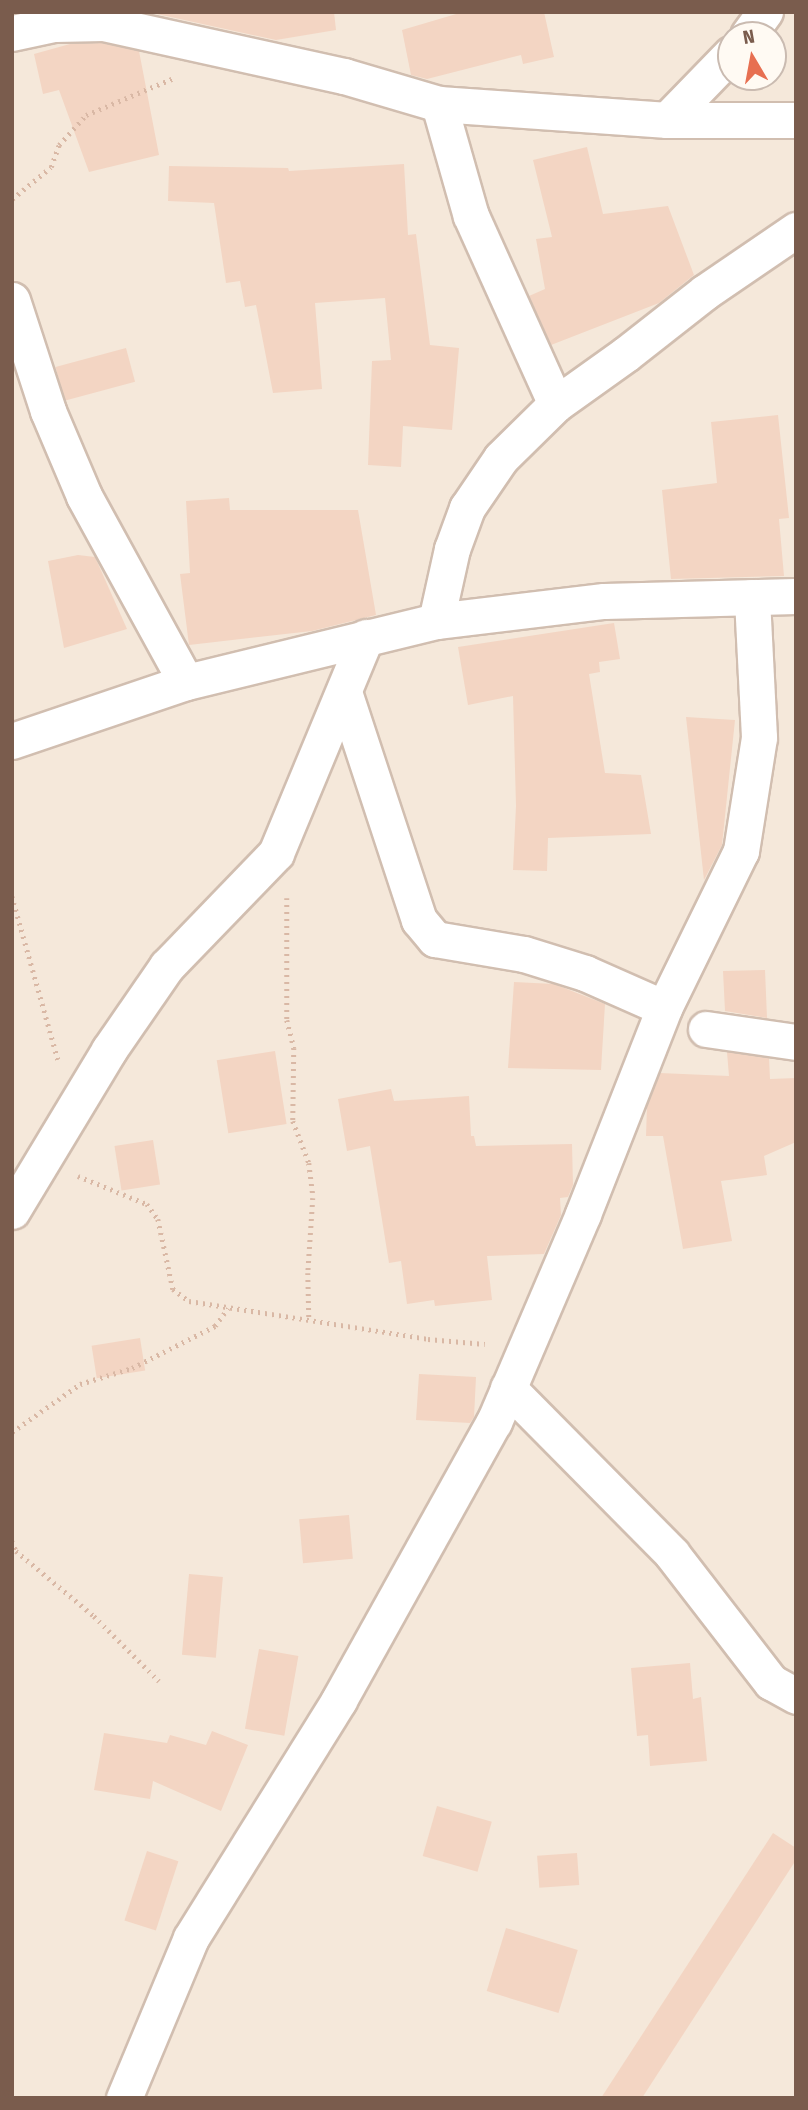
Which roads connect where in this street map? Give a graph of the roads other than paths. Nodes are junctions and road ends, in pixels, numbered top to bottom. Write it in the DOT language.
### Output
graph roads {
  1 [pos="12,33"];
  2 [pos="717,68"];
  3 [pos="439,104"];
  4 [pos="667,120"];
  5 [pos="796,120"];
  6 [pos="796,230"];
  7 [pos="12,300"];
  8 [pos="556,404"];
  9 [pos="796,596"];
  10 [pos="752,597"];
  11 [pos="436,621"];
  12 [pos="366,637"];
  13 [pos="186,682"];
  14 [pos="344,692"];
  15 [pos="12,741"];
  16 [pos="664,1008"];
  17 [pos="706,1029"];
  18 [pos="796,1042"];
  19 [pos="12,1211"];
  20 [pos="508,1388"];
  21 [pos="796,1696"];
  22 [pos="124,2098"];
  1 -- 3 [label="street"];
  2 -- 4 [label="street"];
  3 -- 4 [label="street"];
  3 -- 8 [label="street"];
  4 -- 5 [label="street"];
  6 -- 8 [label="street"];
  7 -- 13 [label="street"];
  8 -- 11 [label="street"];
  9 -- 10 [label="street"];
  10 -- 11 [label="street"];
  10 -- 16 [label="street"];
  11 -- 12 [label="street"];
  12 -- 13 [label="street"];
  12 -- 14 [label="street"];
  13 -- 15 [label="street"];
  14 -- 16 [label="street"];
  14 -- 19 [label="street"];
  16 -- 20 [label="street"];
  17 -- 18 [label="street"];
  20 -- 21 [label="street"];
  20 -- 22 [label="street"];
}
